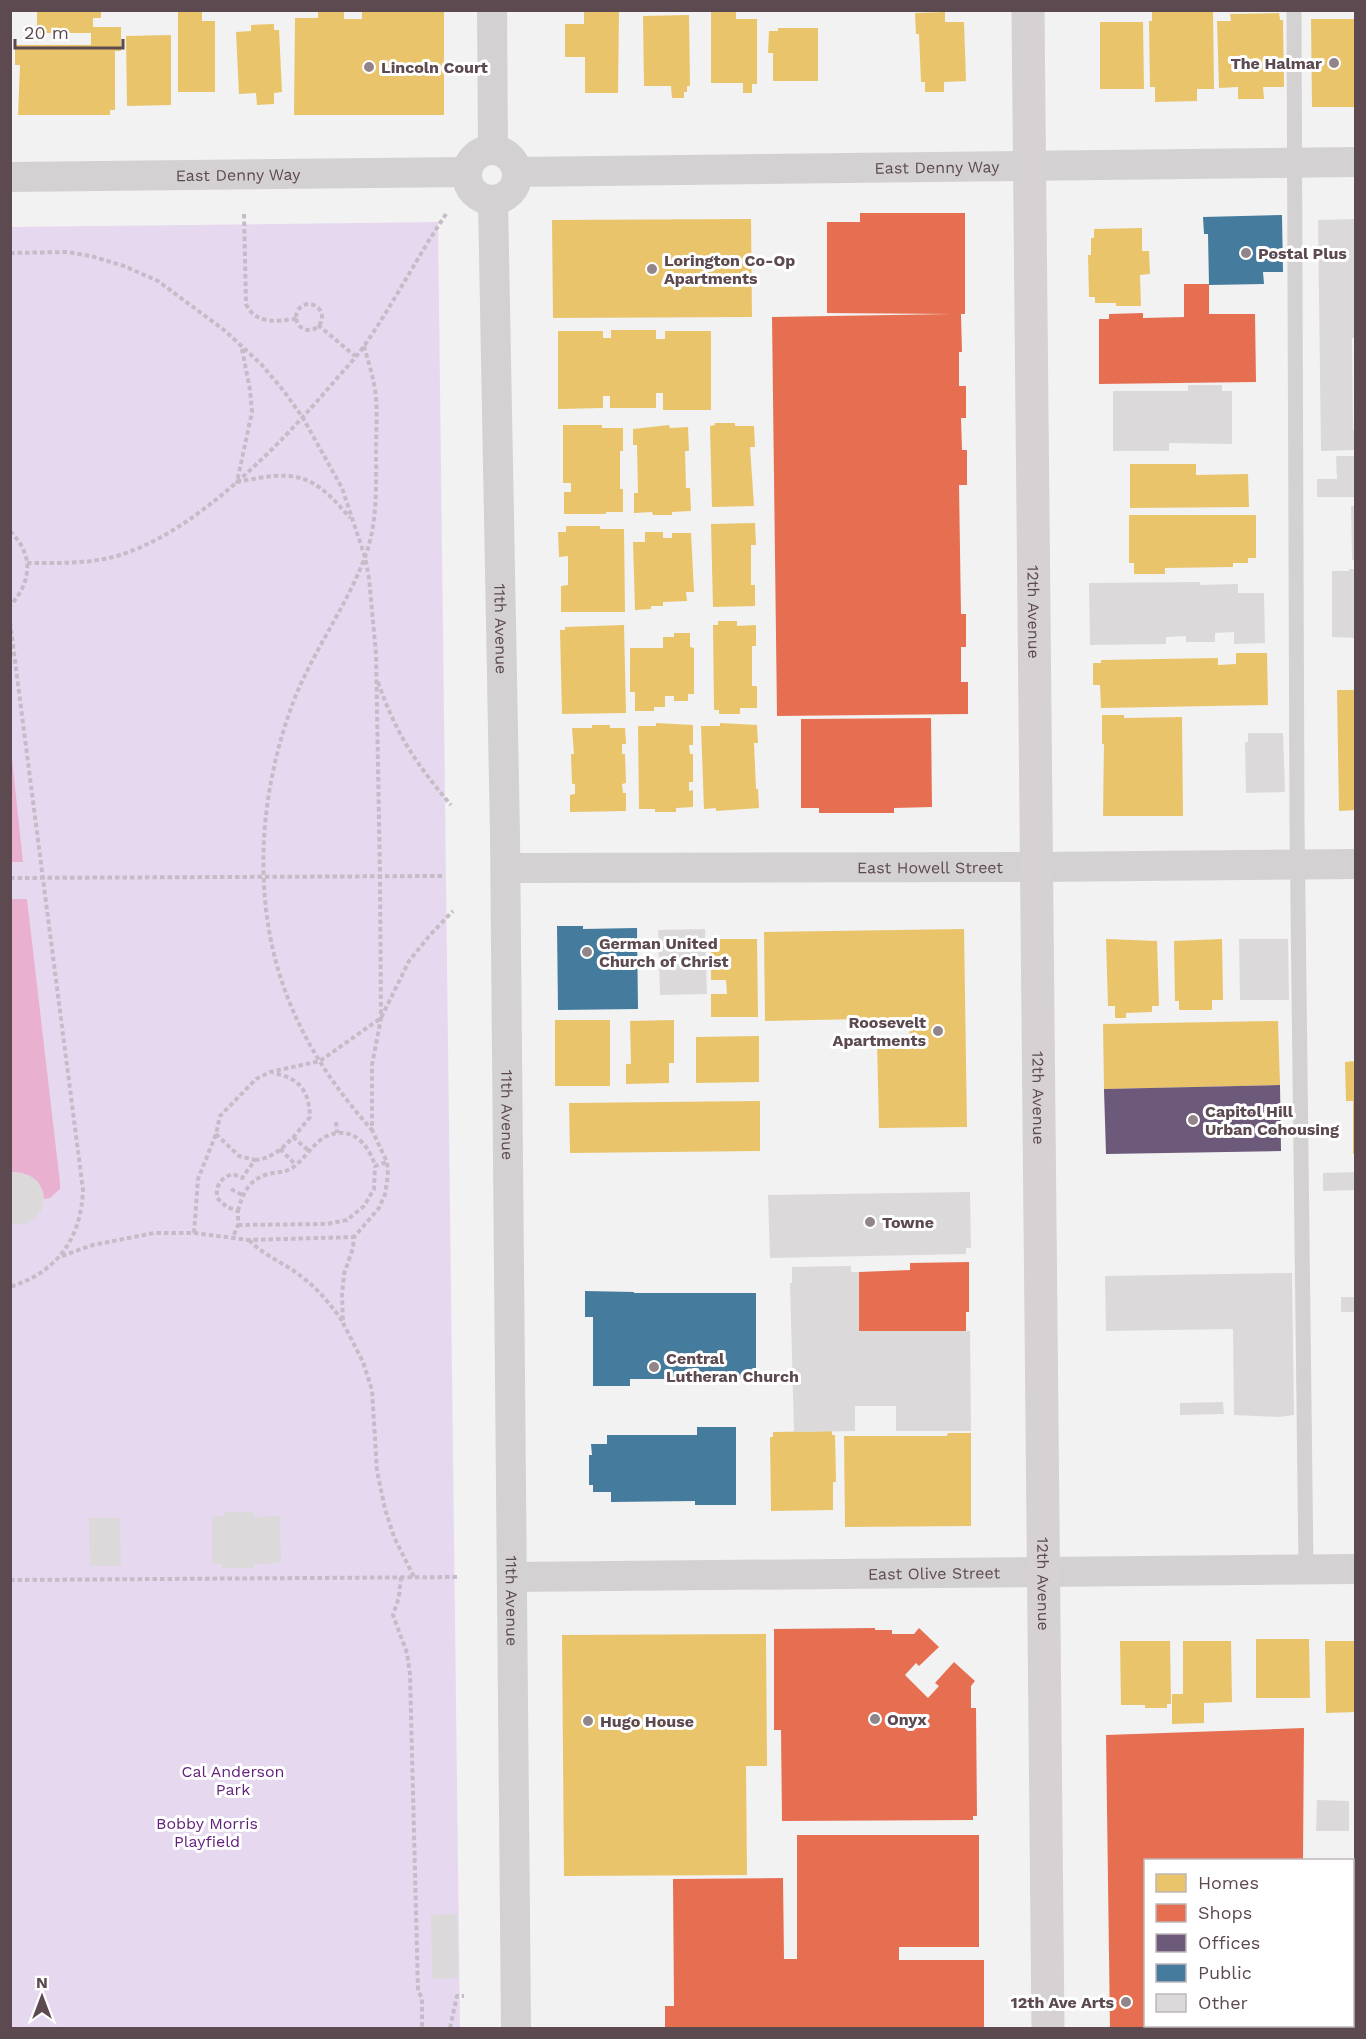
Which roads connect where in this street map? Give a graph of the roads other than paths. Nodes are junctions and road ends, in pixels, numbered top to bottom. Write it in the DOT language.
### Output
graph roads {
  1 [pos="492,10"];
  2 [pos="1028,10"];
  3 [pos="1294,10"];
  4 [pos="493,150"];
  5 [pos="1356,162"];
  6 [pos="1296,163"];
  7 [pos="1029,166"];
  8 [pos="467,172"];
  9 [pos="517,172"];
  10 [pos="10,177"];
  11 [pos="493,200"];
  12 [pos="1298,864"];
  13 [pos="1356,864"];
  14 [pos="1037,867"];
  15 [pos="506,868"];
  16 [pos="1306,1569"];
  17 [pos="1356,1569"];
  18 [pos="1043,1571"];
  19 [pos="512,1577"];
  20 [pos="516,2028"];
  21 [pos="1048,2028"];
  1 -- 4 [label="street"];
  2 -- 7 [label="street, 12th Avenue"];
  3 -- 6 [label="lane"];
  4 -- 8 [label="street"];
  4 -- 9 [label="street"];
  5 -- 6 [label="street, East Denny Way"];
  6 -- 7 [label="street, East Denny Way"];
  6 -- 12 [label="lane"];
  7 -- 9 [label="street, East Denny Way"];
  7 -- 14 [label="street, 12th Avenue"];
  8 -- 10 [label="street, East Denny Way"];
  8 -- 11 [label="street"];
  9 -- 11 [label="street"];
  11 -- 15 [label="street, 11th Avenue"];
  12 -- 13 [label="street, East Howell Street"];
  12 -- 14 [label="street, East Howell Street"];
  12 -- 16 [label="lane"];
  14 -- 15 [label="street, East Howell Street"];
  14 -- 18 [label="street, 12th Avenue"];
  15 -- 19 [label="street, 11th Avenue"];
  16 -- 17 [label="street, East Olive Street"];
  16 -- 18 [label="street, East Olive Street"];
  18 -- 19 [label="street, East Olive Street"];
  18 -- 21 [label="street, 12th Avenue"];
  19 -- 20 [label="street, 11th Avenue"];
}
